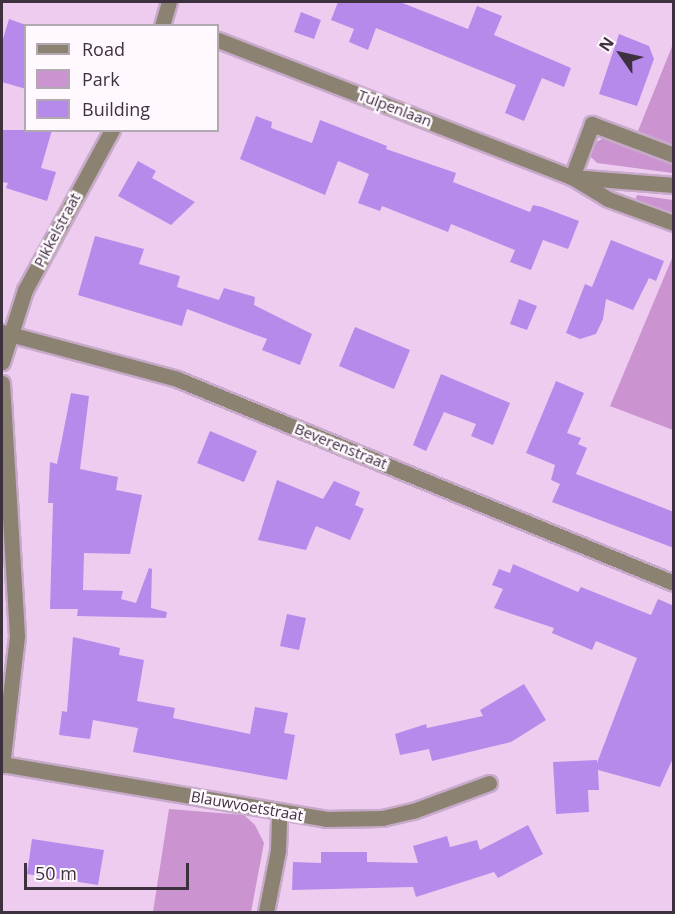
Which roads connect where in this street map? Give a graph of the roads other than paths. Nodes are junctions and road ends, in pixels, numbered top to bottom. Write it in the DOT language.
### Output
graph roads {
  1 [pos="169,2"];
  2 [pos="167,24"];
  3 [pos="219,40"];
  4 [pos="111,132"];
  5 [pos="674,154"];
  6 [pos="572,177"];
  7 [pos="674,185"];
  8 [pos="674,224"];
  9 [pos="5,332"];
  10 [pos="2,362"];
  11 [pos="2,383"];
  12 [pos="674,583"];
  13 [pos="2,764"];
  14 [pos="489,783"];
  15 [pos="279,813"];
  16 [pos="266,912"];
  1 -- 2 [label="street"];
  3 -- 6 [label="street, Tulpenlaan"];
  4 -- 9 [label="street, Pikkelstraat"];
  5 -- 6 [label="street"];
  6 -- 7 [label="street, Tulpenlaan"];
  6 -- 8 [label="street, Tulpenlaan"];
  9 -- 10 [label="street, Pikkelstraat"];
  9 -- 12 [label="street, Beverenstraat"];
  11 -- 13 [label="street"];
  13 -- 15 [label="street, Blauwvoetstraat"];
  14 -- 15 [label="street, Blauwvoetstraat"];
  15 -- 16 [label="street"];
}
